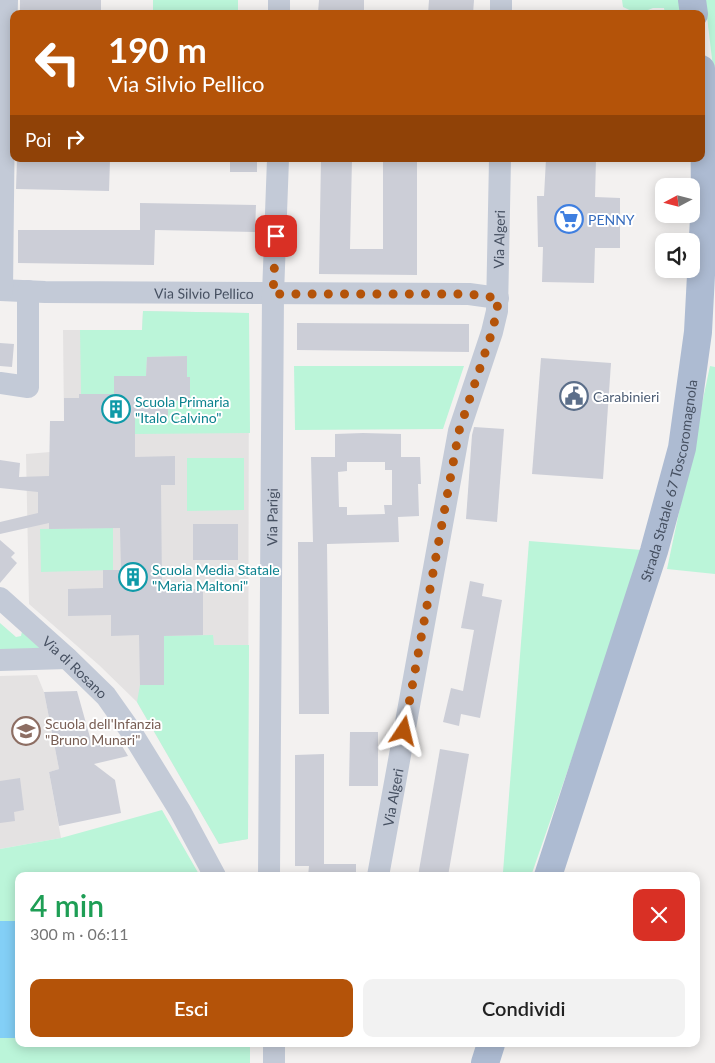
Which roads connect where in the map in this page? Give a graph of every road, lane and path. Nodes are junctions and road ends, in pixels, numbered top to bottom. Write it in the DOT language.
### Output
graph roads {
  1 [pos="7,0"];
  2 [pos="6,111"];
  3 [pos="278,162"];
  4 [pos="500,162"];
  5 [pos="705,162"];
  6 [pos="1,290"];
  7 [pos="28,291"];
  8 [pos="273,294"];
  9 [pos="498,304"];
  10 [pos="0,383"];
  11 [pos="0,598"];
  12 [pos="67,658"];
  13 [pos="0,660"];
  14 [pos="214,872"];
  15 [pos="268,872"];
  16 [pos="379,872"];
  17 [pos="549,872"];
  18 [pos="274,1047"];
  19 [pos="490,1047"];
  20 [pos="274,1063"];
  21 [pos="485,1063"];
  1 -- 2 [label="street"];
  2 -- 6 [label="street"];
  3 -- 8 [label="street, Via Parigi"];
  4 -- 9 [label="street, Via Algeri"];
  5 -- 17 [label="main road, Strada Statale 67 Toscoromagnola"];
  6 -- 7 [label="street, Via Silvio Pellico"];
  7 -- 8 [label="street, Via Silvio Pellico"];
  7 -- 10 [label="street"];
  8 -- 9 [label="street, Via Silvio Pellico"];
  8 -- 15 [label="street, Via Parigi"];
  9 -- 16 [label="street, Via Algeri"];
  11 -- 12 [label="street, Via di Rosano"];
  12 -- 13 [label="street"];
  12 -- 14 [label="street, Via di Rosano"];
  18 -- 20 [label="street"];
  19 -- 21 [label="main road"];
}
